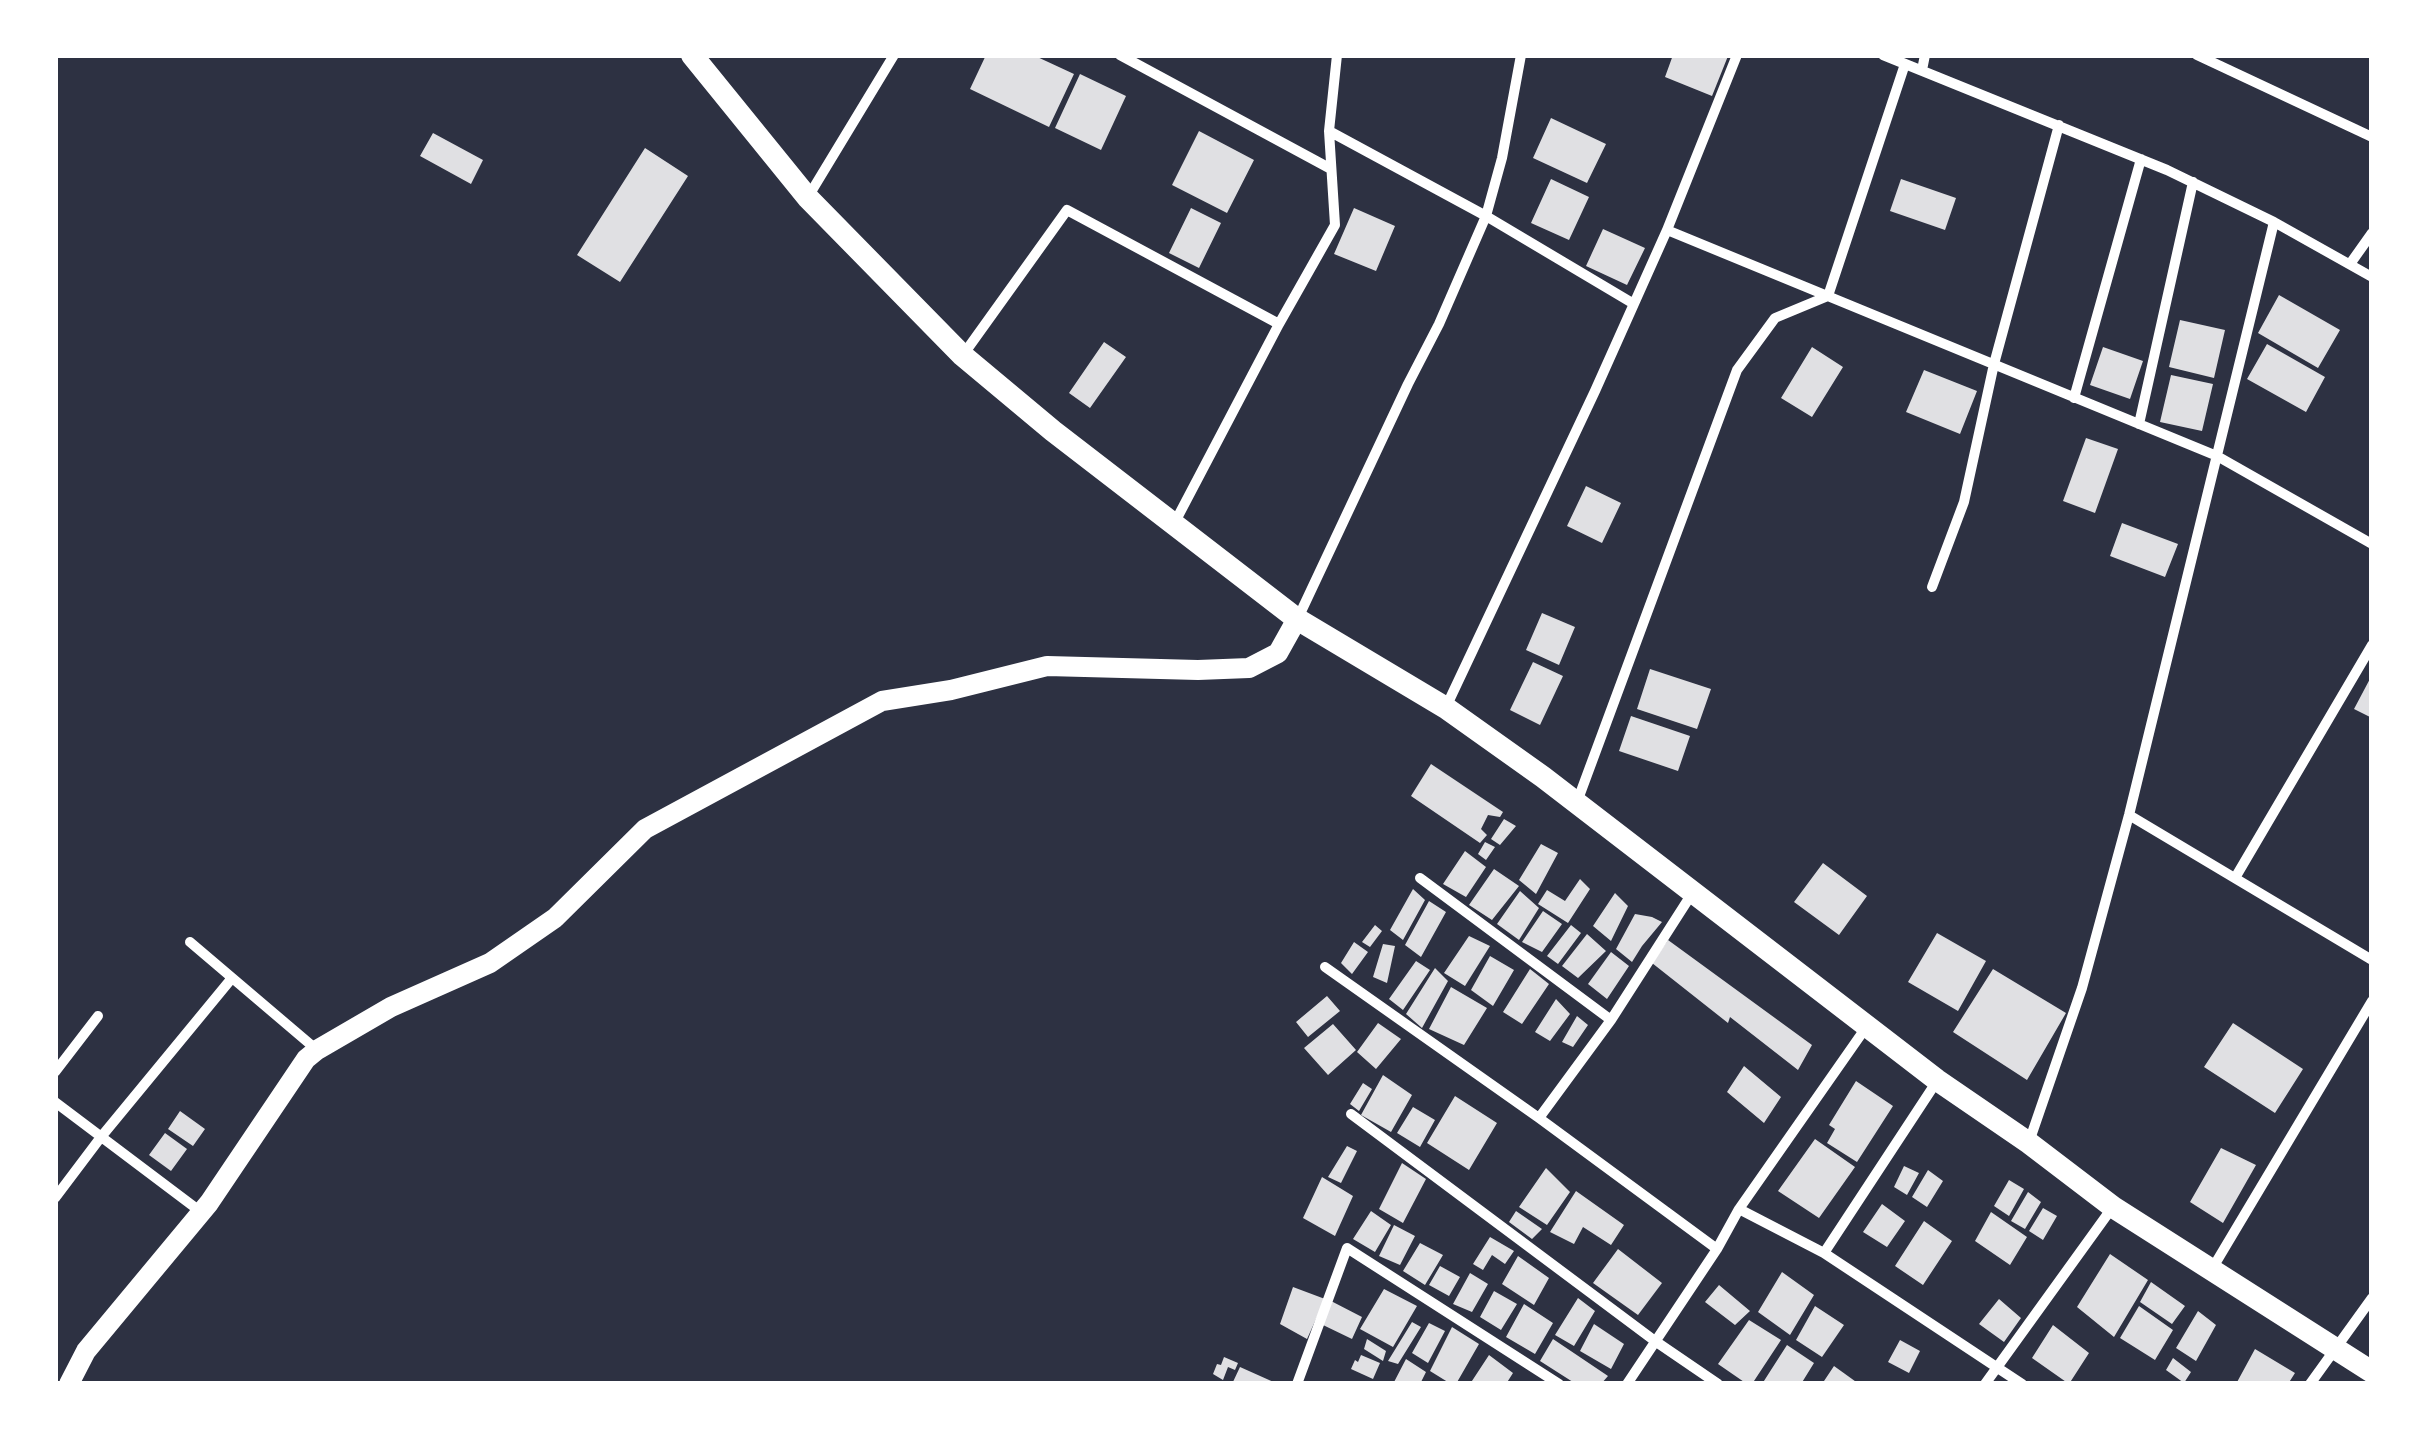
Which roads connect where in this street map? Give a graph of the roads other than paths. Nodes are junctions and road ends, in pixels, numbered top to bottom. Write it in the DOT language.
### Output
graph roads {
  1 [pos="692,55"];
  2 [pos="894,55"];
  3 [pos="1120,55"];
  4 [pos="1337,55"];
  5 [pos="1520,55"];
  6 [pos="1737,55"];
  7 [pos="1883,55"];
  8 [pos="1925,55"];
  9 [pos="2197,55"];
  10 [pos="1905,64"];
  11 [pos="1922,70"];
  12 [pos="2059,125"];
  13 [pos="1329,131"];
  14 [pos="2372,137"];
  15 [pos="2142,159"];
  16 [pos="1332,169"];
  17 [pos="2193,182"];
  18 [pos="808,198"];
  19 [pos="1486,216"];
  20 [pos="2274,222"];
  21 [pos="1667,230"];
  22 [pos="2372,233"];
  23 [pos="2350,264"];
  24 [pos="2372,276"];
  25 [pos="1828,296"];
  26 [pos="1634,304"];
  27 [pos="1278,324"];
  28 [pos="962,356"];
  29 [pos="1994,364"];
  30 [pos="2074,398"];
  31 [pos="2139,424"];
  32 [pos="2217,456"];
  33 [pos="1174,523"];
  34 [pos="2372,544"];
  35 [pos="1932,587"];
  36 [pos="1298,619"];
  37 [pos="2372,645"];
  38 [pos="1446,708"];
  39 [pos="1576,803"];
  40 [pos="2129,815"];
  41 [pos="1420,878"];
  42 [pos="2235,878"];
  43 [pos="1694,892"];
  44 [pos="190,942"];
  45 [pos="2372,960"];
  46 [pos="1325,967"];
  47 [pos="232,978"];
  48 [pos="2372,1001"];
  49 [pos="98,1016"];
  50 [pos="1611,1020"];
  51 [pos="1867,1026"];
  52 [pos="317,1050"];
  53 [pos="55,1072"];
  54 [pos="1937,1080"];
  55 [pos="55,1102"];
  56 [pos="1352,1114"];
  57 [pos="1539,1118"];
  58 [pos="101,1137"];
  59 [pos="2029,1143"];
  60 [pos="55,1198"];
  61 [pos="2113,1207"];
  62 [pos="1740,1209"];
  63 [pos="202,1212"];
  64 [pos="1718,1249"];
  65 [pos="1824,1253"];
  66 [pos="2212,1268"];
  67 [pos="2372,1298"];
  68 [pos="1655,1341"];
  69 [pos="2335,1350"];
  70 [pos="1996,1367"];
  71 [pos="2372,1372"];
  72 [pos="68,1384"];
  73 [pos="1297,1384"];
  74 [pos="1559,1384"];
  75 [pos="1627,1384"];
  76 [pos="1718,1384"];
  77 [pos="1986,1384"];
  78 [pos="2022,1384"];
  79 [pos="2310,1384"];
  1 -- 18 [label="main road"];
  2 -- 18 [label="street"];
  3 -- 16 [label="street"];
  4 -- 13 [label="street"];
  5 -- 19 [label="street"];
  6 -- 21 [label="street"];
  7 -- 10 [label="street"];
  8 -- 11 [label="street"];
  9 -- 14 [label="street"];
  10 -- 11 [label="street"];
  10 -- 25 [label="street"];
  11 -- 12 [label="street"];
  12 -- 15 [label="street"];
  12 -- 29 [label="street"];
  13 -- 16 [label="street"];
  13 -- 19 [label="street"];
  15 -- 17 [label="street"];
  15 -- 30 [label="street"];
  16 -- 27 [label="street"];
  17 -- 20 [label="street"];
  17 -- 31 [label="street"];
  18 -- 28 [label="main road"];
  19 -- 26 [label="street"];
  19 -- 36 [label="street"];
  20 -- 23 [label="street"];
  20 -- 32 [label="street"];
  21 -- 25 [label="street"];
  21 -- 26 [label="street"];
  22 -- 23 [label="street"];
  23 -- 24 [label="street"];
  25 -- 29 [label="street"];
  25 -- 39 [label="street"];
  26 -- 38 [label="street"];
  27 -- 28 [label="street"];
  27 -- 33 [label="street"];
  28 -- 33 [label="main road"];
  29 -- 30 [label="street"];
  29 -- 35 [label="street"];
  30 -- 31 [label="street"];
  31 -- 32 [label="street"];
  32 -- 34 [label="street"];
  32 -- 40 [label="street"];
  33 -- 36 [label="main road"];
  36 -- 38 [label="main road"];
  36 -- 52 [label="main road"];
  37 -- 42 [label="street"];
  38 -- 39 [label="main road"];
  39 -- 43 [label="main road"];
  40 -- 42 [label="street"];
  40 -- 59 [label="street"];
  41 -- 50 [label="street"];
  42 -- 45 [label="street"];
  43 -- 50 [label="street"];
  43 -- 51 [label="main road"];
  44 -- 47 [label="street"];
  46 -- 57 [label="street"];
  47 -- 52 [label="street"];
  47 -- 58 [label="street"];
  48 -- 66 [label="street"];
  49 -- 53 [label="street"];
  50 -- 57 [label="street"];
  51 -- 54 [label="main road"];
  51 -- 62 [label="street"];
  52 -- 63 [label="main road"];
  54 -- 59 [label="main road"];
  54 -- 65 [label="street"];
  55 -- 58 [label="street"];
  56 -- 68 [label="street"];
  57 -- 64 [label="street"];
  58 -- 60 [label="street"];
  58 -- 63 [label="street"];
  59 -- 61 [label="main road"];
  61 -- 66 [label="main road"];
  61 -- 70 [label="street"];
  62 -- 64 [label="street"];
  62 -- 65 [label="street"];
  63 -- 72 [label="main road"];
  64 -- 68 [label="street"];
  65 -- 70 [label="street"];
  66 -- 69 [label="main road"];
  67 -- 69 [label="street"];
  68 -- 75 [label="street"];
  68 -- 76 [label="street"];
  69 -- 71 [label="main road"];
  69 -- 79 [label="street"];
  70 -- 77 [label="street"];
  70 -- 78 [label="street"];
  73 -- 74 [label="street"];
}
